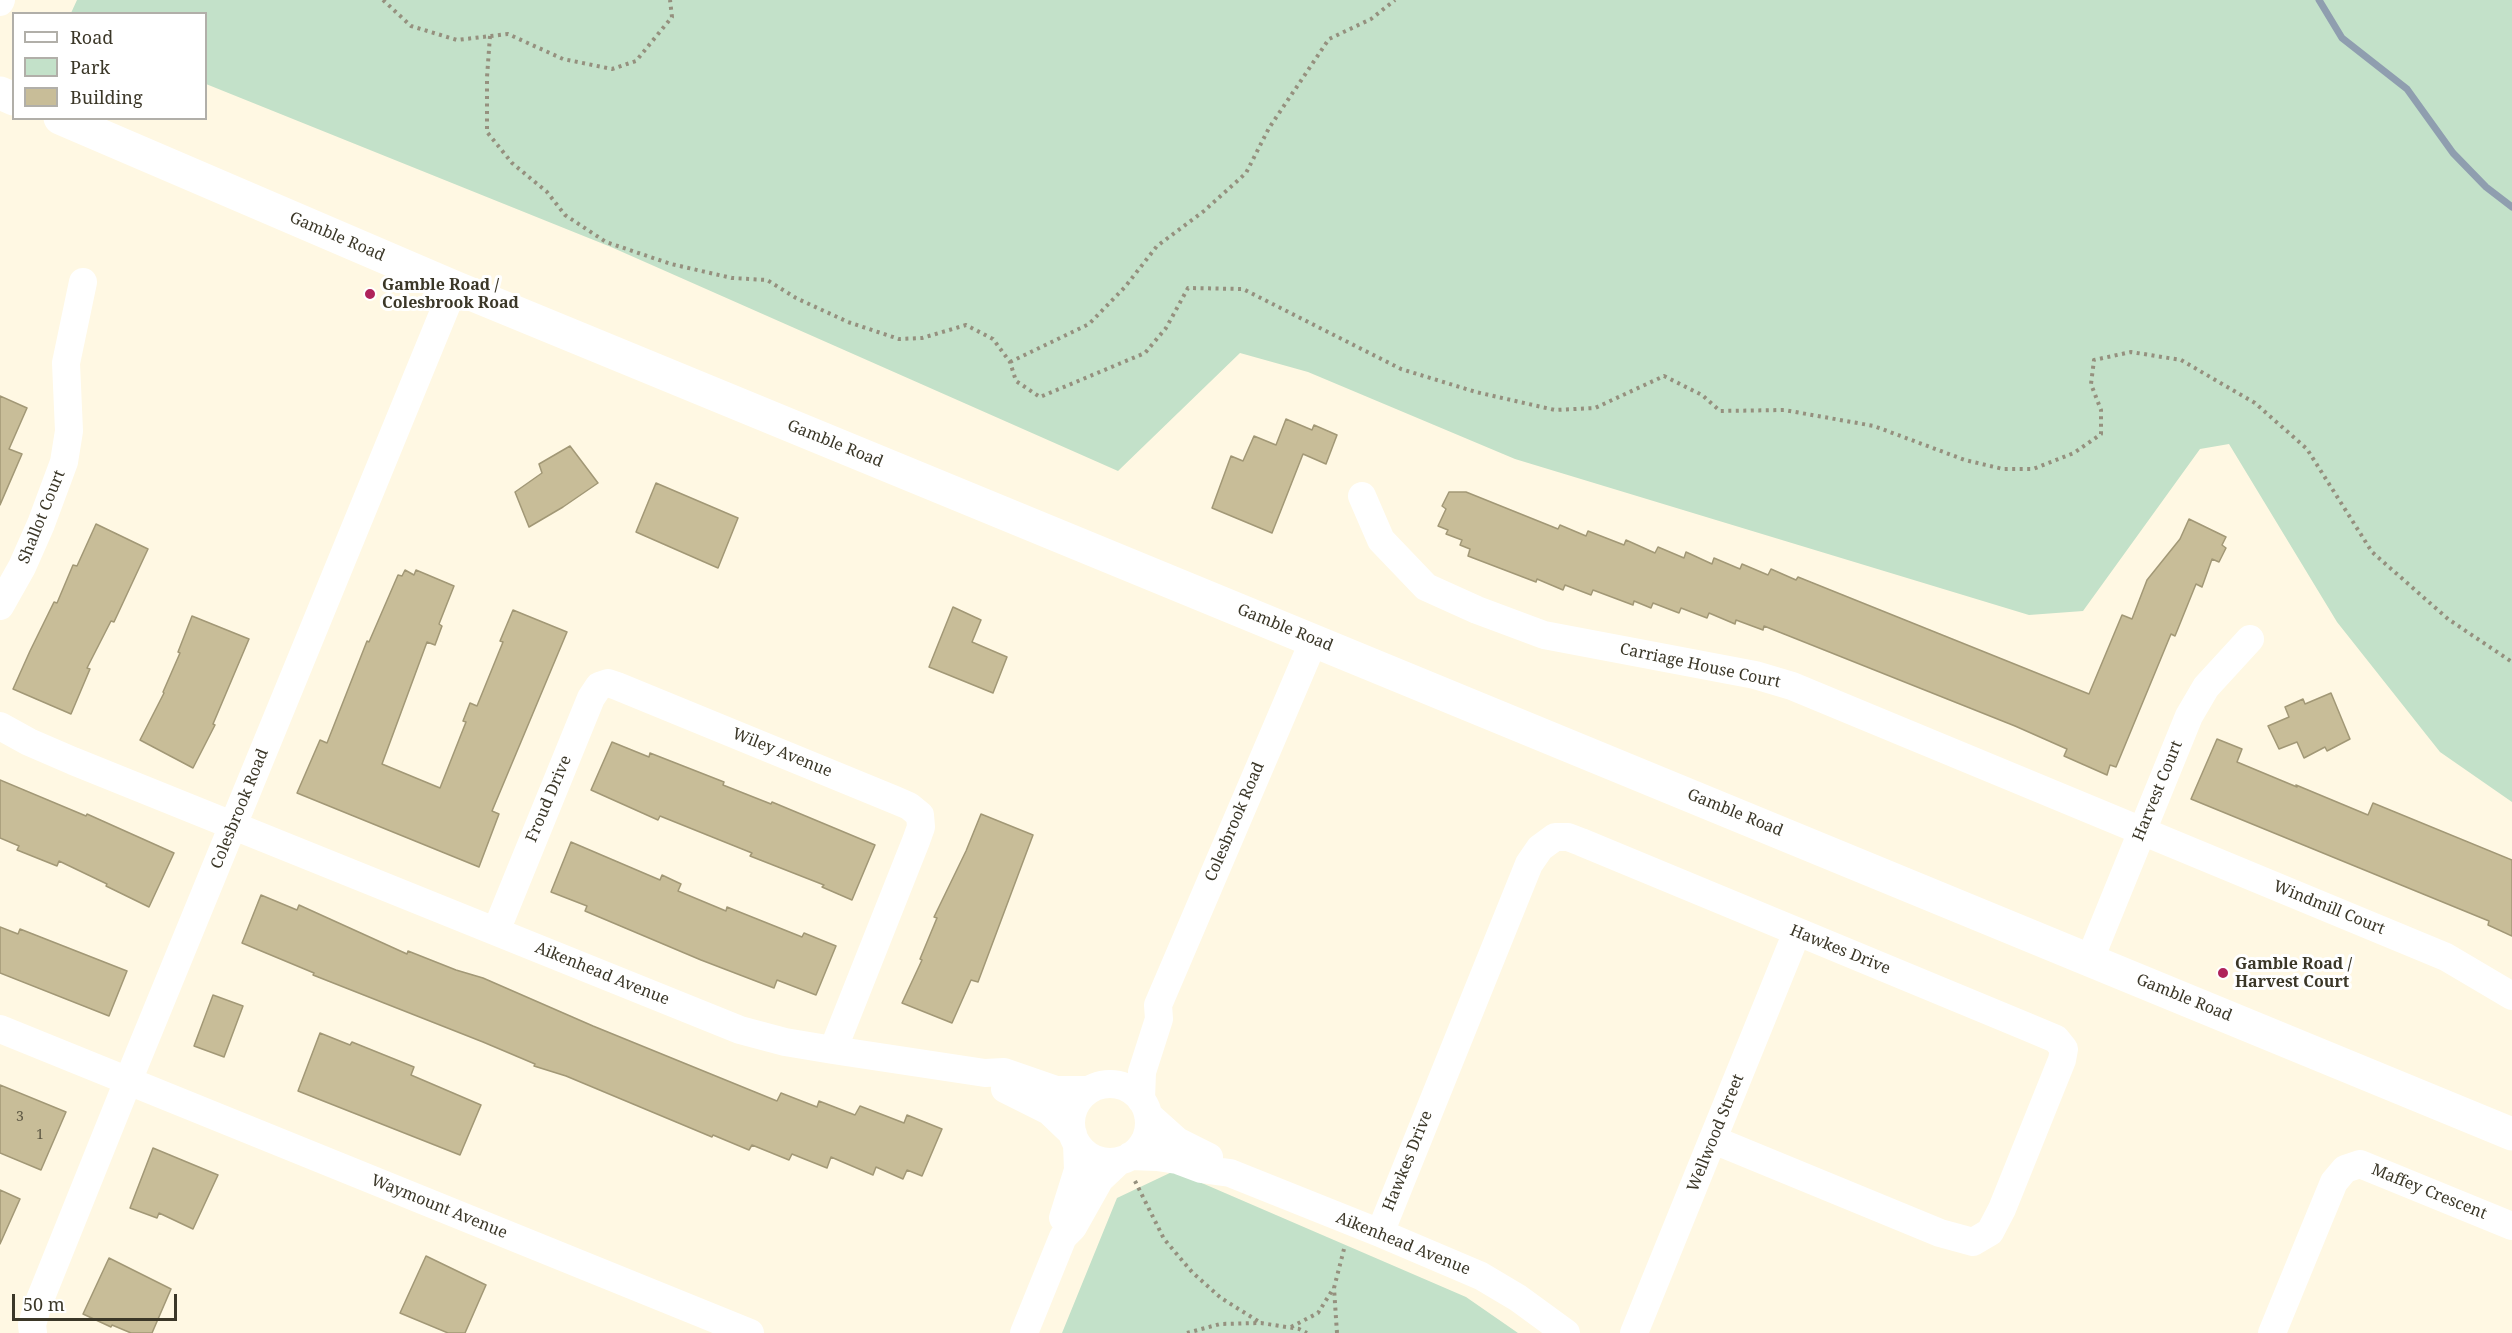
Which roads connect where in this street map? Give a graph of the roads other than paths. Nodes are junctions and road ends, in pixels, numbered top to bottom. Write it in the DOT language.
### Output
graph roads {
  1 [pos="65,120"];
  2 [pos="83,282"];
  3 [pos="454,287"];
  4 [pos="1362,496"];
  5 [pos="0,606"];
  6 [pos="2250,639"];
  7 [pos="1314,640"];
  8 [pos="617,686"];
  9 [pos="0,726"];
  10 [pos="233,824"];
  11 [pos="2141,831"];
  12 [pos="496,931"];
  13 [pos="1797,932"];
  14 [pos="2090,959"];
  15 [pos="2512,996"];
  16 [pos="1158,1005"];
  17 [pos="0,1029"];
  18 [pos="833,1050"];
  19 [pos="985,1073"];
  20 [pos="128,1080"];
  21 [pos="1097,1087"];
  22 [pos="1144,1108"];
  23 [pos="2512,1134"];
  24 [pos="1075,1139"];
  25 [pos="1714,1140"];
  26 [pos="1127,1164"];
  27 [pos="1230,1173"];
  28 [pos="2512,1226"];
  29 [pos="1380,1233"];
  30 [pos="1063,1237"];
  31 [pos="33,1333"];
  32 [pos="750,1333"];
  33 [pos="1024,1333"];
  34 [pos="1566,1333"];
  35 [pos="1634,1333"];
  36 [pos="2272,1333"];
  1 -- 3 [label="main road, Gamble Road"];
  2 -- 5 [label="street, Shallot Court"];
  3 -- 7 [label="main road, Gamble Road"];
  3 -- 10 [label="street, Colesbrook Road"];
  4 -- 11 [label="street, Carriage House Court"];
  6 -- 11 [label="street, Harvest Court"];
  7 -- 14 [label="main road, Gamble Road"];
  7 -- 16 [label="street, Colesbrook Road"];
  8 -- 12 [label="street, Froud Drive"];
  8 -- 18 [label="street, Wiley Avenue"];
  9 -- 10 [label="street"];
  10 -- 12 [label="street, Aikenhead Avenue"];
  10 -- 20 [label="street, Colesbrook Road"];
  11 -- 14 [label="street, Harvest Court"];
  11 -- 15 [label="street, Windmill Court"];
  12 -- 18 [label="street, Aikenhead Avenue"];
  13 -- 25 [label="street, Wellwood Street"];
  13 -- 25 [label="street, Hawkes Drive"];
  13 -- 29 [label="street, Hawkes Drive"];
  14 -- 23 [label="main road, Gamble Road"];
  16 -- 21 [label="street, Colesbrook Road"];
  16 -- 22 [label="street, Colesbrook Road"];
  17 -- 20 [label="street, Waymount Avenue"];
  18 -- 19 [label="street, Aikenhead Avenue"];
  19 -- 21 [label="street, Aikenhead Avenue"];
  19 -- 24 [label="street, Aikenhead Avenue"];
  20 -- 31 [label="street, Colesbrook Road"];
  20 -- 32 [label="street, Waymount Avenue"];
  21 -- 22 [label="street"];
  21 -- 24 [label="street"];
  22 -- 26 [label="street"];
  22 -- 27 [label="street, Aikenhead Avenue"];
  24 -- 26 [label="street"];
  24 -- 30 [label="street"];
  25 -- 35 [label="street, Wellwood Street"];
  26 -- 27 [label="street, Aikenhead Avenue"];
  26 -- 30 [label="street"];
  27 -- 29 [label="street, Aikenhead Avenue"];
  28 -- 36 [label="street, Maffey Crescent"];
  29 -- 34 [label="street, Aikenhead Avenue"];
  30 -- 33 [label="street"];
}
